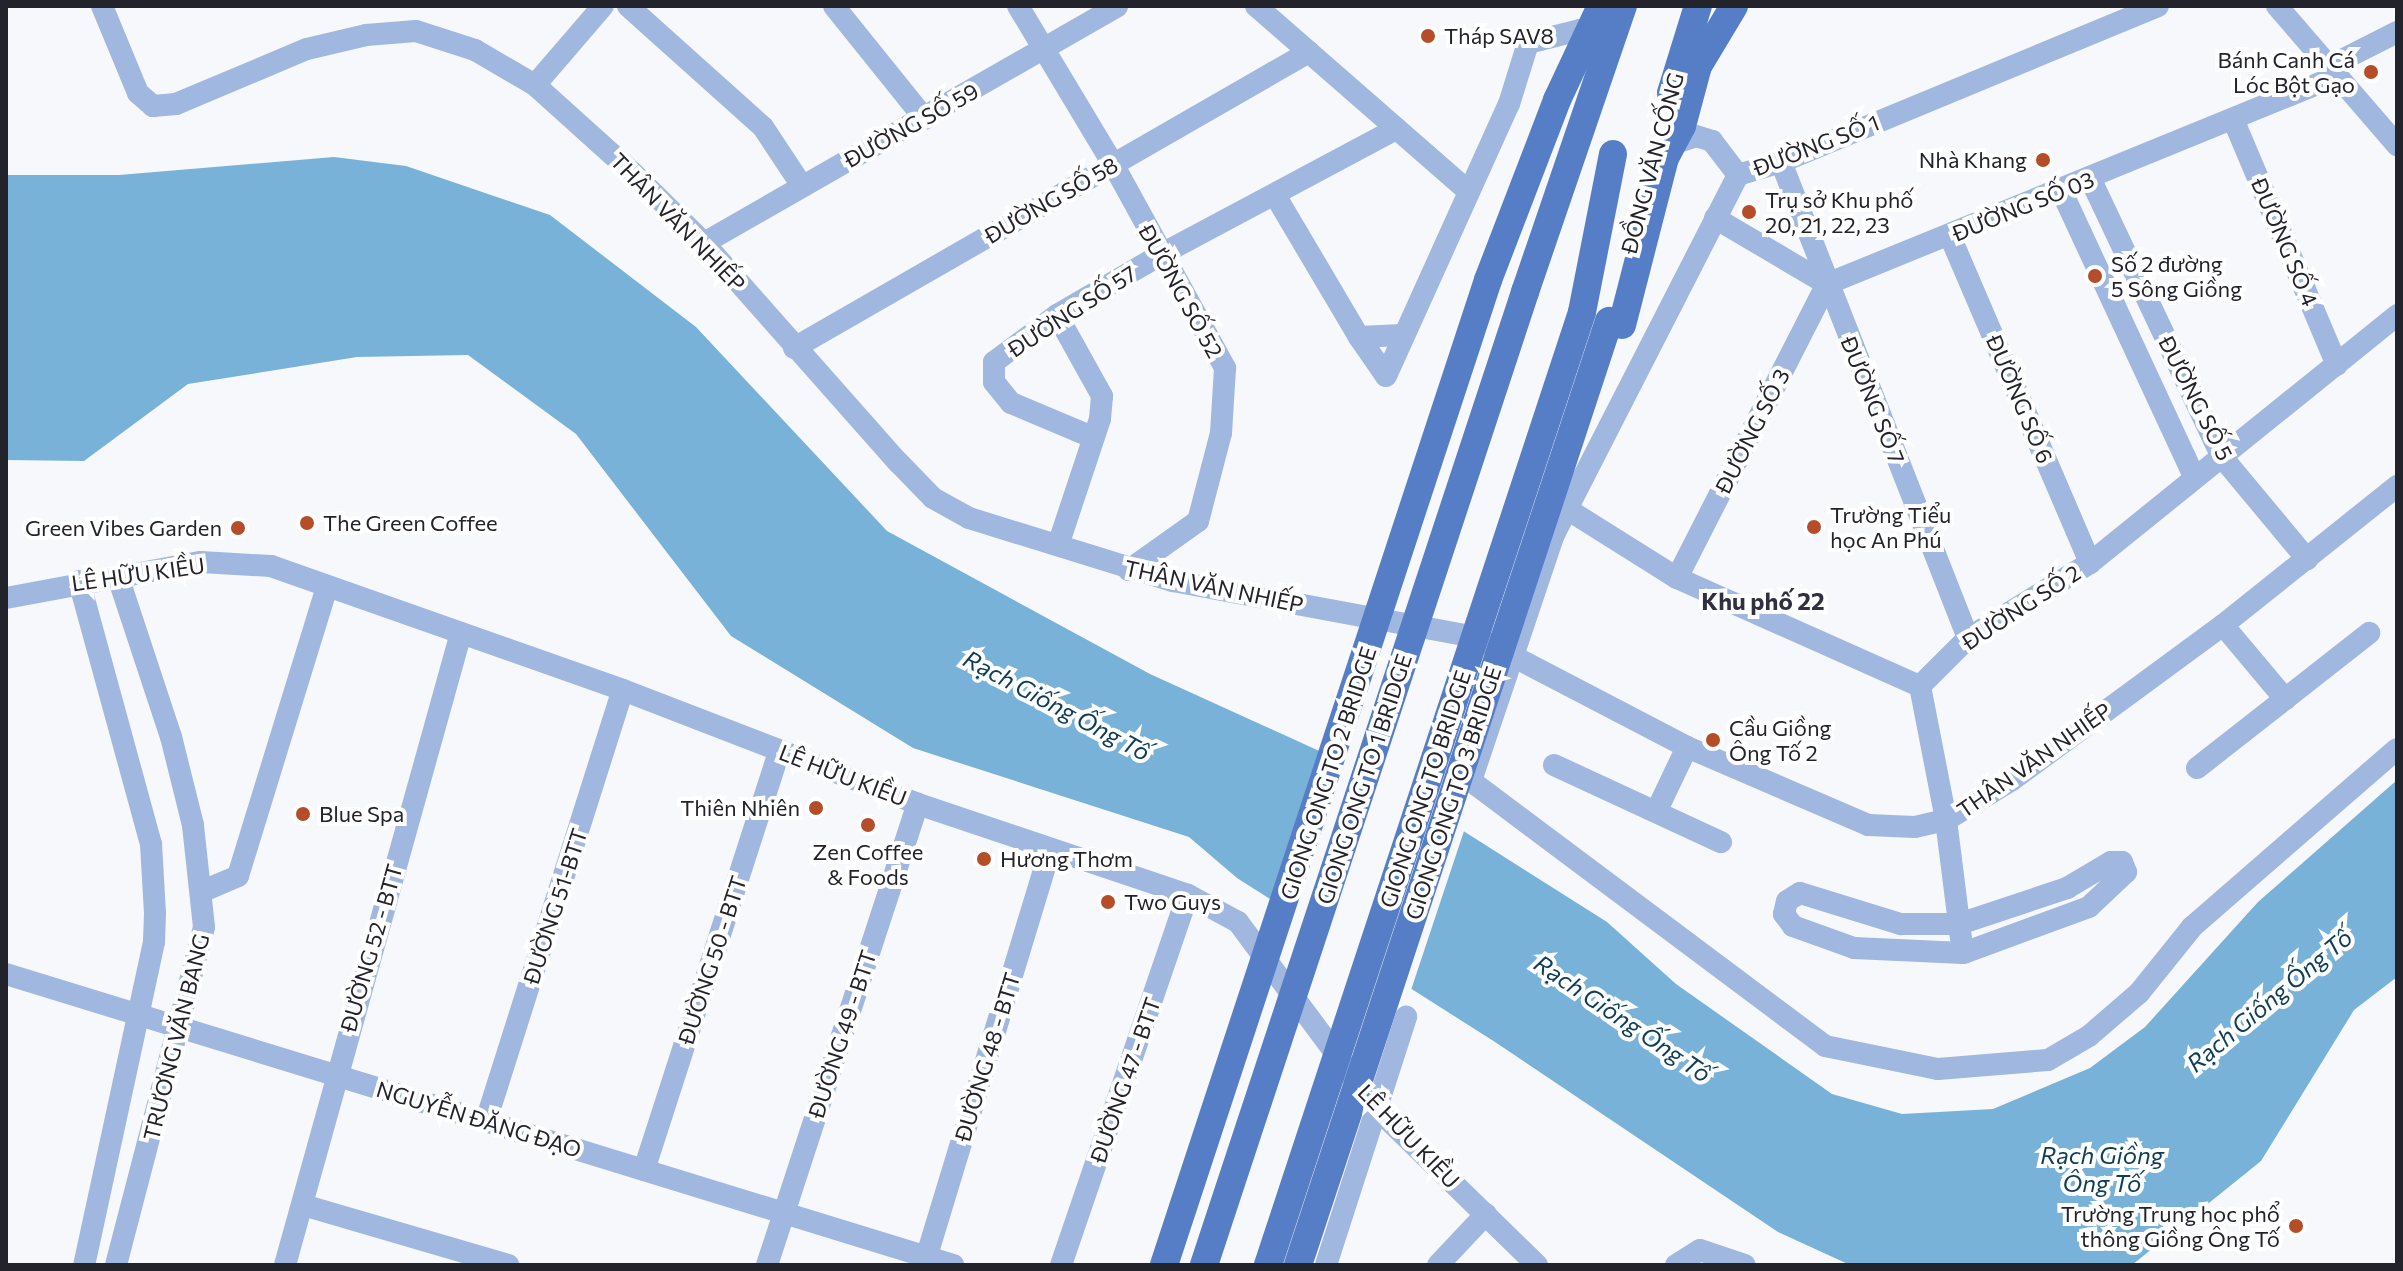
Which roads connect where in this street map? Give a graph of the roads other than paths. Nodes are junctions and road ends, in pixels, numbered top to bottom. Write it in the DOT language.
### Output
graph roads {
  1 [pos="102,6"];
  2 [pos="603,6"];
  3 [pos="628,6"];
  4 [pos="834,6"];
  5 [pos="1018,6"];
  6 [pos="1117,6"];
  7 [pos="1256,6"];
  8 [pos="1601,6"];
  9 [pos="1623,6"];
  10 [pos="1706,6"];
  11 [pos="1734,6"];
  12 [pos="2158,6"];
  13 [pos="2277,6"];
  14 [pos="1693,18"];
  15 [pos="2397,32"];
  16 [pos="1589,35"];
  17 [pos="1047,48"];
  18 [pos="1309,52"];
  19 [pos="2334,71"];
  20 [pos="535,85"];
  21 [pos="925,119"];
  22 [pos="2233,119"];
  23 [pos="1396,129"];
  24 [pos="1677,135"];
  25 [pos="2397,145"];
  26 [pos="1612,156"];
  27 [pos="1781,162"];
  28 [pos="1113,164"];
  29 [pos="1738,175"];
  30 [pos="2090,178"];
  31 [pos="802,186"];
  32 [pos="2061,190"];
  33 [pos="1468,191"];
  34 [pos="1275,195"];
  35 [pos="1715,218"];
  36 [pos="1950,236"];
  37 [pos="704,243"];
  38 [pos="1160,255"];
  39 [pos="1827,284"];
  40 [pos="1582,312"];
  41 [pos="1057,315"];
  42 [pos="2397,315"];
  43 [pos="1616,323"];
  44 [pos="1402,335"];
  45 [pos="1359,337"];
  46 [pos="794,348"];
  47 [pos="2337,365"];
  48 [pos="1092,437"];
  49 [pos="2222,457"];
  50 [pos="2194,476"];
  51 [pos="2397,486"];
  52 [pos="1567,509"];
  53 [pos="1058,545"];
  54 [pos="2307,559"];
  55 [pos="2090,563"];
  56 [pos="1129,570"];
  57 [pos="118,577"];
  58 [pos="1677,578"];
  59 [pos="79,581"];
  60 [pos="327,586"];
  61 [pos="6,598"];
  62 [pos="2223,625"];
  63 [pos="461,633"];
  64 [pos="2369,633"];
  65 [pos="1968,638"];
  66 [pos="1513,660"];
  67 [pos="1920,686"];
  68 [pos="623,690"];
  69 [pos="2285,699"];
  70 [pos="1687,747"];
  71 [pos="2397,749"];
  72 [pos="779,751"];
  73 [pos="1554,765"];
  74 [pos="2197,768"];
  75 [pos="918,804"];
  76 [pos="1657,810"];
  77 [pos="1946,820"];
  78 [pos="1721,842"];
  79 [pos="1050,850"];
  80 [pos="203,891"];
  81 [pos="1188,895"];
  82 [pos="1959,924"];
  83 [pos="1963,953"];
  84 [pos="6,974"];
  85 [pos="136,1014"];
  86 [pos="1406,1017"];
  87 [pos="181,1028"];
  88 [pos="335,1075"];
  89 [pos="1376,1108"];
  90 [pos="486,1121"];
  91 [pos="644,1170"];
  92 [pos="303,1205"];
  93 [pos="782,1212"];
  94 [pos="1486,1214"];
  95 [pos="437,1256"];
  96 [pos="925,1261"];
  97 [pos="84,1265"];
  98 [pos="116,1265"];
  99 [pos="285,1265"];
  100 [pos="508,1265"];
  101 [pos="767,1265"];
  102 [pos="953,1265"];
  103 [pos="1061,1265"];
  104 [pos="1164,1265"];
  105 [pos="1204,1265"];
  106 [pos="1268,1265"];
  107 [pos="1298,1265"];
  108 [pos="1312,1265"];
  109 [pos="1326,1265"];
  110 [pos="1438,1265"];
  111 [pos="1537,1265"];
  112 [pos="1676,1265"];
  113 [pos="1745,1265"];
  1 -- 20 [label="street, THÂN VĂN NHIẾP"];
  2 -- 20 [label="street"];
  3 -- 31 [label="street"];
  4 -- 21 [label="street"];
  5 -- 17 [label="street, ĐƯỜNG SỐ 52"];
  6 -- 17 [label="street, ĐƯỜNG SỐ 59"];
  7 -- 18 [label="street"];
  8 -- 16 [label="main road"];
  9 -- 105 [label="main road, GIONG ONG TO 1 BRIDGE, bridge"];
  10 -- 14 [label="main road"];
  11 -- 24 [label="main road, ĐỒNG VĂN CỐNG"];
  12 -- 27 [label="street, ĐƯỜNG SỐ 1"];
  13 -- 19 [label="street"];
  14 -- 43 [label="main road, ĐỒNG VĂN CỐNG"];
  15 -- 19 [label="street, ĐƯỜNG SỐ 03"];
  16 -- 33 [label="street"];
  16 -- 104 [label="main road, GIONG ONG TO 2 BRIDGE, bridge"];
  17 -- 21 [label="street, ĐƯỜNG SỐ 59"];
  17 -- 28 [label="street, ĐƯỜNG SỐ 52"];
  18 -- 23 [label="street"];
  18 -- 28 [label="street, ĐƯỜNG SỐ 58"];
  19 -- 22 [label="street, ĐƯỜNG SỐ 03"];
  19 -- 25 [label="street"];
  20 -- 37 [label="street, THÂN VĂN NHIẾP"];
  21 -- 31 [label="street, ĐƯỜNG SỐ 59"];
  22 -- 30 [label="street, ĐƯỜNG SỐ 03"];
  22 -- 47 [label="street, ĐƯỜNG SỐ 4"];
  23 -- 33 [label="street"];
  23 -- 34 [label="street, ĐƯỜNG SỐ 57"];
  24 -- 29 [label="street"];
  24 -- 43 [label="main road, ĐỒNG VĂN CỐNG"];
  26 -- 40 [label="main road, ĐỒNG VĂN CỐNG"];
  27 -- 29 [label="street, ĐƯỜNG SỐ 1"];
  27 -- 39 [label="street, ĐƯỜNG SỐ 7"];
  28 -- 38 [label="street, ĐƯỜNG SỐ 52"];
  28 -- 46 [label="street, ĐƯỜNG SỐ 58"];
  29 -- 35 [label="street, ĐƯỜNG SỐ 1"];
  30 -- 32 [label="street, ĐƯỜNG SỐ 03"];
  30 -- 49 [label="street, ĐƯỜNG SỐ 5"];
  31 -- 37 [label="street, ĐƯỜNG SỐ 59"];
  32 -- 36 [label="street, ĐƯỜNG SỐ 03"];
  32 -- 50 [label="street"];
  33 -- 44 [label="street"];
  34 -- 38 [label="street, ĐƯỜNG SỐ 57"];
  34 -- 45 [label="street"];
  35 -- 39 [label="street"];
  35 -- 52 [label="street, ĐƯỜNG SỐ 1"];
  36 -- 39 [label="street, ĐƯỜNG SỐ 03"];
  36 -- 55 [label="street, ĐƯỜNG SỐ 6"];
  37 -- 46 [label="street, THÂN VĂN NHIẾP"];
  38 -- 41 [label="street, ĐƯỜNG SỐ 57"];
  38 -- 56 [label="street, ĐƯỜNG SỐ 52"];
  39 -- 58 [label="street, ĐƯỜNG SỐ 3"];
  39 -- 65 [label="street, ĐƯỜNG SỐ 7"];
  40 -- 106 [label="main road, GIONG ONG TO BRIDGE, bridge"];
  41 -- 48 [label="street"];
  41 -- 48 [label="street, ĐƯỜNG SỐ 57"];
  42 -- 47 [label="street, ĐƯỜNG SỐ 2"];
  43 -- 107 [label="main road, GIONG ONG TO 3 BRIDGE, bridge"];
  43 -- 108 [label="main road, GIONG ONG TO 3 BRIDGE"];
  44 -- 45 [label="street"];
  44 -- 45 [label="street"];
  46 -- 53 [label="street, THÂN VĂN NHIẾP"];
  47 -- 49 [label="street, ĐƯỜNG SỐ 2"];
  48 -- 53 [label="street"];
  49 -- 50 [label="street, ĐƯỜNG SỐ 2"];
  49 -- 54 [label="street, ĐƯỜNG SỐ 5"];
  50 -- 55 [label="street, ĐƯỜNG SỐ 2"];
  51 -- 54 [label="street, THÂN VĂN NHIẾP"];
  52 -- 58 [label="street"];
  52 -- 66 [label="street, ĐƯỜNG SỐ 1"];
  53 -- 56 [label="street, THÂN VĂN NHIẾP"];
  54 -- 62 [label="street, THÂN VĂN NHIẾP"];
  55 -- 65 [label="street, ĐƯỜNG SỐ 2"];
  56 -- 66 [label="street, THÂN VĂN NHIẾP"];
  57 -- 59 [label="street, LÊ HỮU KIỀU"];
  57 -- 60 [label="street, LÊ HỮU KIỀU"];
  57 -- 80 [label="street, TRƯƠNG VĂN BANG"];
  58 -- 67 [label="street"];
  59 -- 61 [label="street, LÊ HỮU KIỀU"];
  59 -- 85 [label="street, TRƯƠNG VĂN BANG"];
  60 -- 63 [label="street, LÊ HỮU KIỀU"];
  60 -- 80 [label="street"];
  62 -- 69 [label="street"];
  62 -- 77 [label="street, THÂN VĂN NHIẾP"];
  63 -- 68 [label="street, LÊ HỮU KIỀU"];
  63 -- 88 [label="street, ĐƯỜNG 52 - BTT"];
  64 -- 69 [label="street"];
  65 -- 67 [label="street, ĐƯỜNG SỐ 2"];
  66 -- 70 [label="street, THÂN VĂN NHIẾP"];
  66 -- 71 [label="street, ĐƯỜNG SỐ 1"];
  67 -- 77 [label="street"];
  68 -- 72 [label="street, LÊ HỮU KIỀU"];
  68 -- 90 [label="street, ĐƯỜNG 51-BTT"];
  69 -- 74 [label="street"];
  70 -- 76 [label="street"];
  70 -- 77 [label="street, THÂN VĂN NHIẾP"];
  72 -- 75 [label="street, LÊ HỮU KIỀU"];
  72 -- 91 [label="street, ĐƯỜNG 50 - BTT"];
  73 -- 76 [label="street"];
  75 -- 79 [label="street, LÊ HỮU KIỀU"];
  75 -- 93 [label="street, ĐƯỜNG 49 - BTT"];
  76 -- 78 [label="street"];
  77 -- 82 [label="street"];
  79 -- 81 [label="street, LÊ HỮU KIỀU"];
  79 -- 96 [label="street, ĐƯỜNG 48 - BTT"];
  80 -- 87 [label="street, TRƯƠNG VĂN BANG"];
  81 -- 89 [label="street, LÊ HỮU KIỀU"];
  81 -- 103 [label="street, ĐƯỜNG 47 - BTT"];
  82 -- 83 [label="street"];
  82 -- 83 [label="street"];
  82 -- 83 [label="street"];
  84 -- 85 [label="street, NGUYỄN ĐĂNG ĐẠO"];
  85 -- 87 [label="street, NGUYỄN ĐĂNG ĐẠO"];
  85 -- 97 [label="street, TRƯƠNG VĂN BANG"];
  86 -- 89 [label="street"];
  87 -- 88 [label="street, NGUYỄN ĐĂNG ĐẠO"];
  87 -- 98 [label="street, TRƯƠNG VĂN BANG"];
  88 -- 90 [label="street, NGUYỄN ĐĂNG ĐẠO"];
  88 -- 92 [label="street, ĐƯỜNG 52 - BTT"];
  89 -- 94 [label="street, LÊ HỮU KIỀU"];
  89 -- 109 [label="street"];
  90 -- 91 [label="street, NGUYỄN ĐĂNG ĐẠO"];
  91 -- 93 [label="street, NGUYỄN ĐĂNG ĐẠO"];
  92 -- 95 [label="street"];
  92 -- 99 [label="street, ĐƯỜNG 52 - BTT"];
  93 -- 96 [label="street, NGUYỄN ĐĂNG ĐẠO"];
  93 -- 101 [label="street, ĐƯỜNG 49 - BTT"];
  94 -- 110 [label="street"];
  94 -- 111 [label="street, LÊ HỮU KIỀU"];
  95 -- 100 [label="street"];
  96 -- 102 [label="street, NGUYỄN ĐĂNG ĐẠO"];
  112 -- 113 [label="street"];
}
